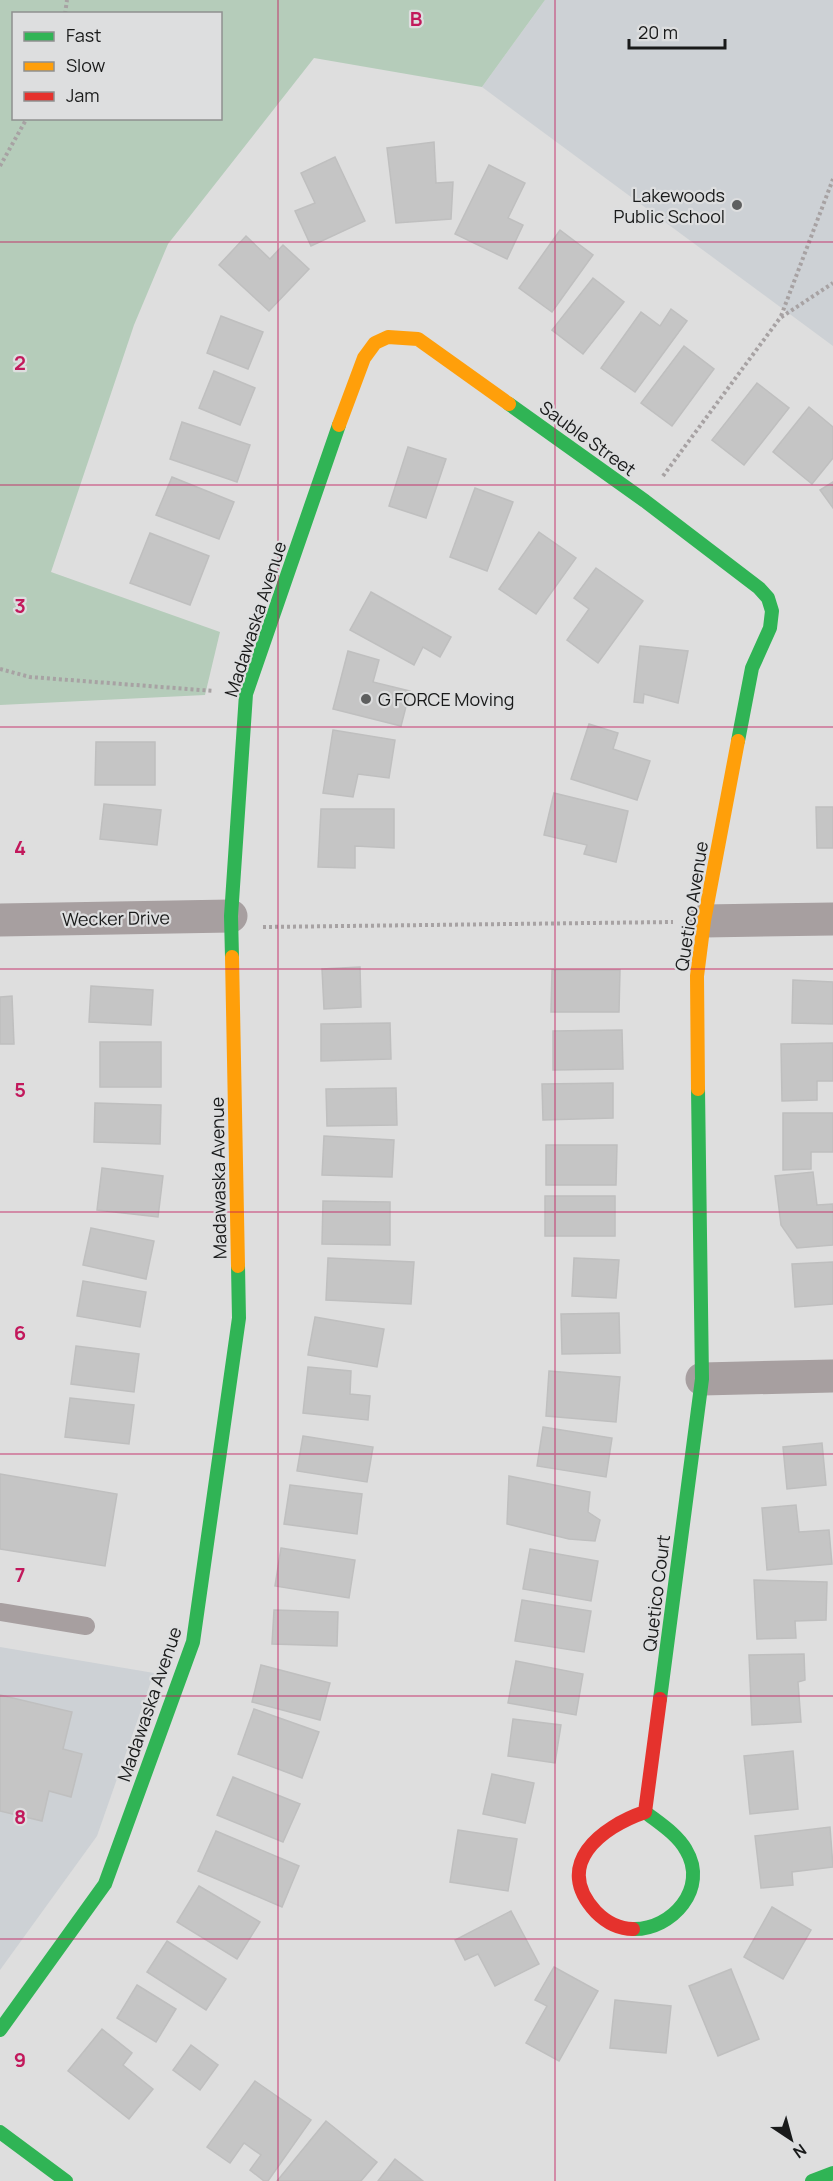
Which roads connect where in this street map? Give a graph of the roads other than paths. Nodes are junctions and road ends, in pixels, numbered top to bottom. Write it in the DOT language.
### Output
graph roads {
  1 [pos="418,339"];
  2 [pos="735,571"];
  3 [pos="833,919"];
  4 [pos="0,920"];
  5 [pos="704,921"];
  6 [pos="231,922"];
  7 [pos="833,1376"];
  8 [pos="702,1379"];
  9 [pos="0,1612"];
  10 [pos="86,1626"];
  11 [pos="645,1812"];
  12 [pos="0,2030"];
  13 [pos="0,2132"];
  14 [pos="833,2173"];
  15 [pos="66,2181"];
  16 [pos="813,2181"];
  1 -- 2 [label="street, Sauble Street"];
  1 -- 6 [label="street, Madawaska Avenue"];
  2 -- 5 [label="street, Quetico Avenue"];
  3 -- 5 [label="street"];
  4 -- 6 [label="street, Wecker Drive"];
  5 -- 8 [label="street, Quetico Avenue"];
  6 -- 12 [label="street, Madawaska Avenue"];
  7 -- 8 [label="street"];
  8 -- 11 [label="street, Quetico Court"];
  9 -- 10 [label="lane"];
  11 -- 11 [label="street"];
  13 -- 15 [label="street"];
  14 -- 16 [label="street"];
}
